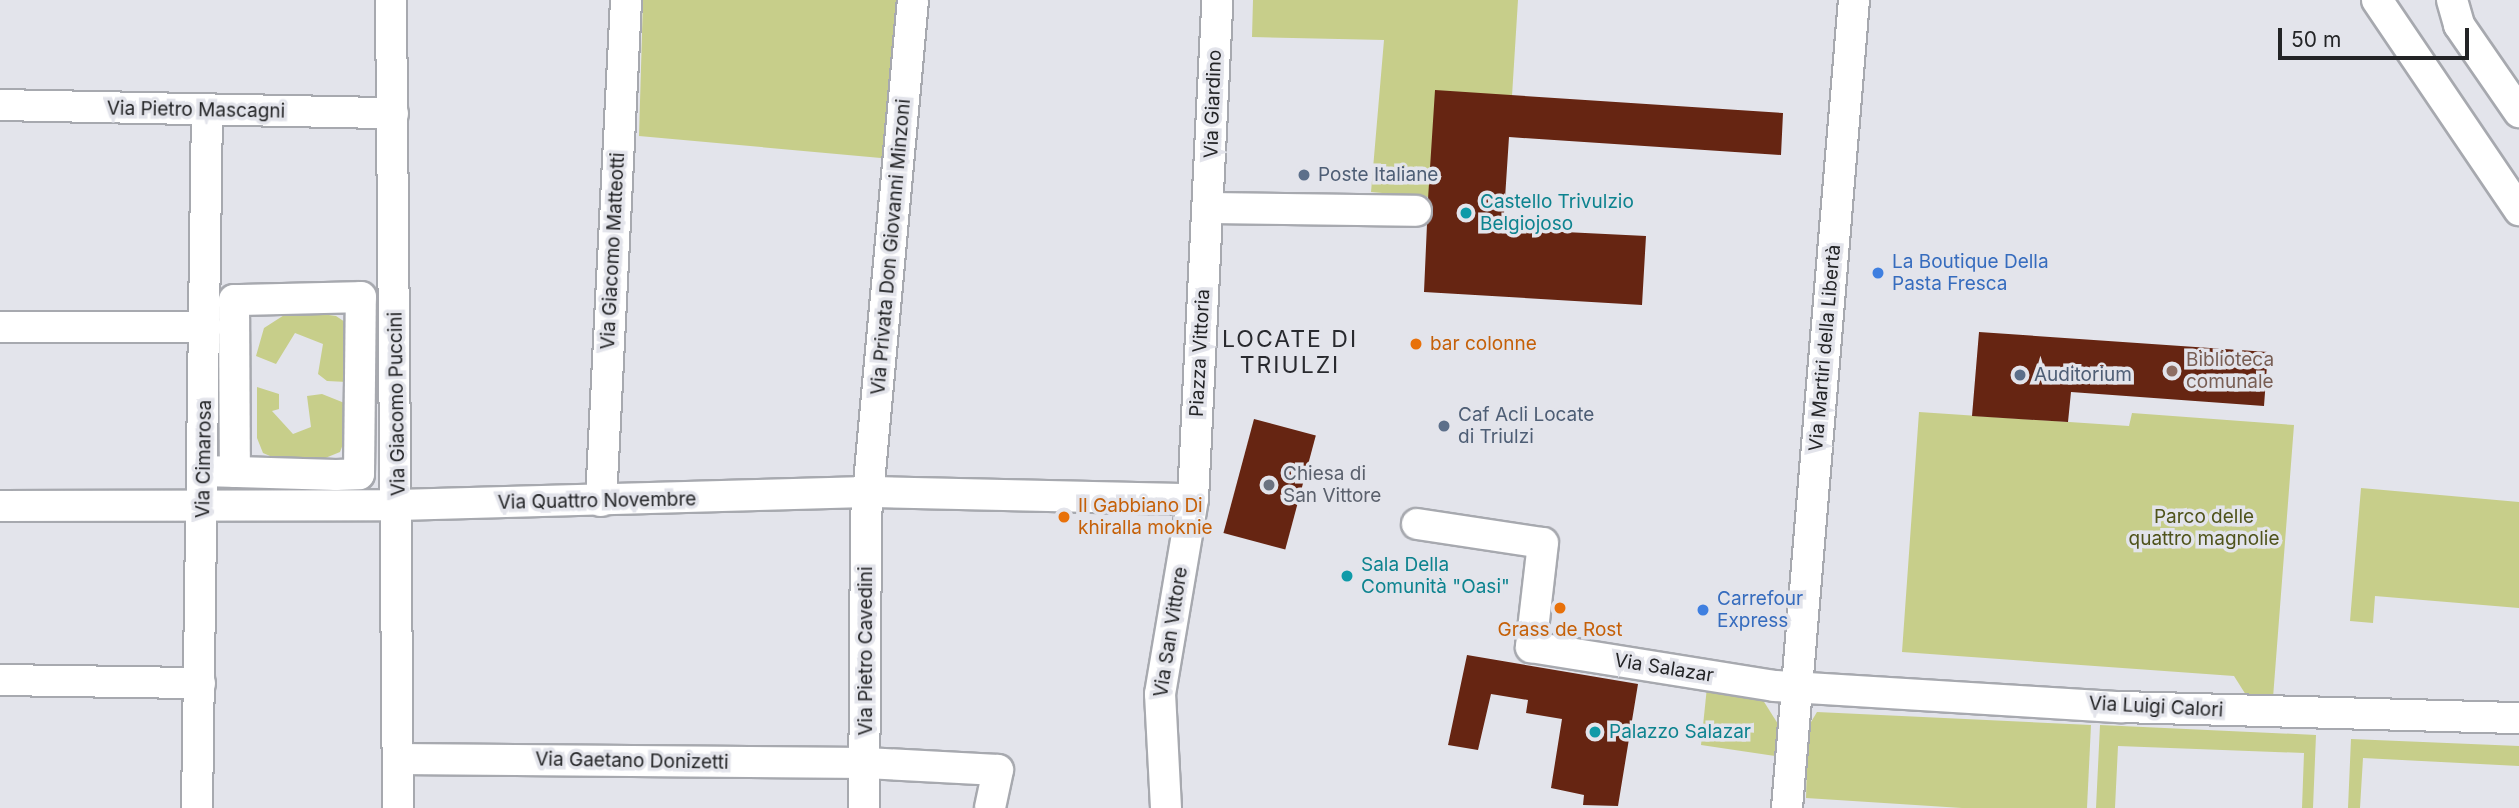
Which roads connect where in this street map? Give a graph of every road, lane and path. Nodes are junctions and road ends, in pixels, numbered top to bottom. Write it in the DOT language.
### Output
graph roads {
  1 [pos="391,0"];
  2 [pos="626,0"];
  3 [pos="914,0"];
  4 [pos="1217,0"];
  5 [pos="2377,0"];
  6 [pos="2452,0"];
  7 [pos="1854,6"];
  8 [pos="0,105"];
  9 [pos="207,110"];
  10 [pos="2519,112"];
  11 [pos="393,113"];
  12 [pos="1208,208"];
  13 [pos="2519,210"];
  14 [pos="1416,211"];
  15 [pos="216,309"];
  16 [pos="0,327"];
  17 [pos="204,471"];
  18 [pos="235,472"];
  19 [pos="868,495"];
  20 [pos="1192,499"];
  21 [pos="601,501"];
  22 [pos="398,505"];
  23 [pos="0,506"];
  24 [pos="204,508"];
  25 [pos="1417,524"];
  26 [pos="0,680"];
  27 [pos="200,683"];
  28 [pos="1796,684"];
  29 [pos="2518,717"];
  30 [pos="398,759"];
  31 [pos="866,763"];
  32 [pos="197,808"];
  33 [pos="398,808"];
  34 [pos="864,808"];
  35 [pos="990,808"];
  36 [pos="1166,808"];
  37 [pos="1787,808"];
  1 -- 11 [label="street, Via Giacomo Puccini"];
  2 -- 21 [label="street, Via Giacomo Matteotti"];
  3 -- 19 [label="street, Via Privata Don Giovanni Minzoni"];
  4 -- 12 [label="street, Via Giardino"];
  5 -- 13 [label="street"];
  6 -- 10 [label="street"];
  7 -- 28 [label="street, Via Martiri della Libertà"];
  8 -- 9 [label="street, Via Pietro Mascagni"];
  9 -- 11 [label="street, Via Pietro Mascagni"];
  9 -- 15 [label="street, Via Cimarosa"];
  11 -- 22 [label="street, Via Giacomo Puccini"];
  12 -- 14 [label="street"];
  12 -- 20 [label="street, Piazza Vittoria"];
  15 -- 16 [label="street"];
  15 -- 17 [label="street, Via Cimarosa"];
  15 -- 18 [label="street"];
  15 -- 18 [label="street"];
  17 -- 18 [label="street"];
  17 -- 24 [label="street, Via Cimarosa"];
  19 -- 20 [label="street, Via Quattro Novembre"];
  19 -- 21 [label="street, Via Quattro Novembre"];
  19 -- 31 [label="street, Via Pietro Cavedini"];
  20 -- 36 [label="street, Via San Vittore"];
  21 -- 22 [label="street, Via Quattro Novembre"];
  22 -- 24 [label="street, Via Quattro Novembre"];
  22 -- 30 [label="street, Via Giacomo Puccini"];
  23 -- 24 [label="street, Via Quattro Novembre"];
  24 -- 27 [label="street, Via Cimarosa"];
  25 -- 28 [label="street, Via Salazar"];
  26 -- 27 [label="street"];
  27 -- 32 [label="street, Via Cimarosa"];
  28 -- 29 [label="street, Via Luigi Calori"];
  28 -- 37 [label="street, Via Martiri della Libertà"];
  30 -- 31 [label="street, Via Gaetano Donizetti"];
  30 -- 33 [label="street, Via Giacomo Puccini"];
  31 -- 34 [label="street, Via Pietro Cavedini"];
  31 -- 35 [label="street, Via Gaetano Donizetti"];
}
